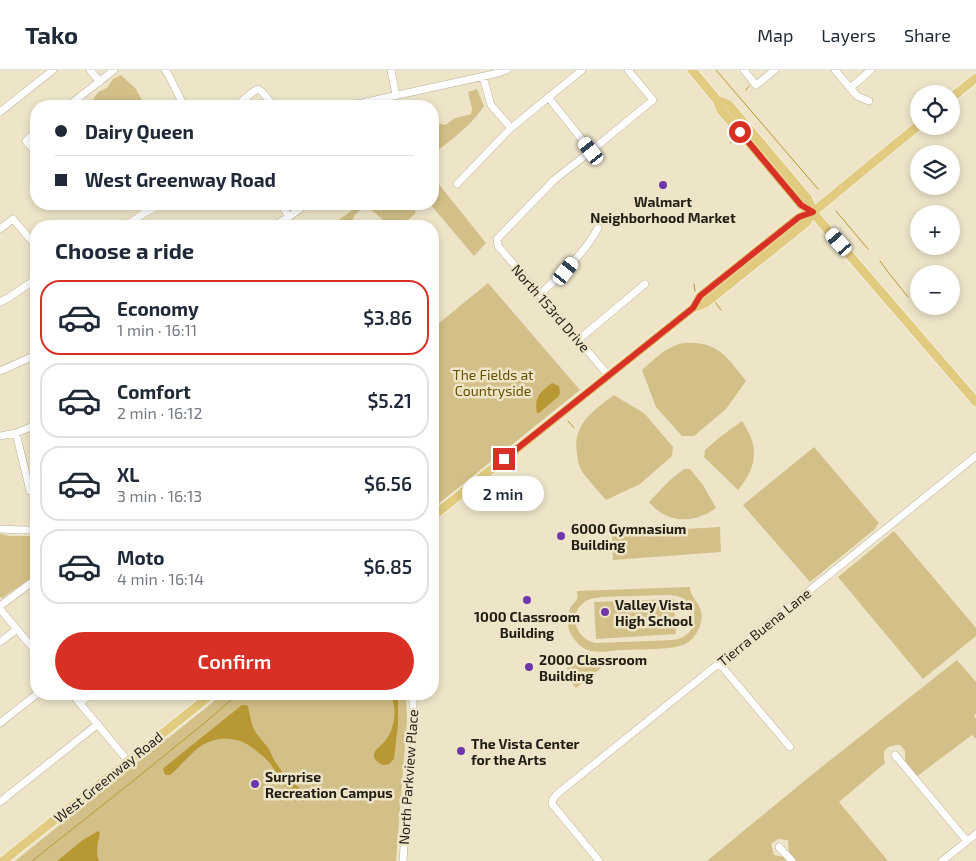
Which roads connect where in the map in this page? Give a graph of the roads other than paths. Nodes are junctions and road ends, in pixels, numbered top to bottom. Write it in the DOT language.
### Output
graph roads {
  1 [pos="53,70"];
  2 [pos="90,70"];
  3 [pos="114,70"];
  4 [pos="165,70"];
  5 [pos="391,70"];
  6 [pos="507,70"];
  7 [pos="582,70"];
  8 [pos="628,70"];
  9 [pos="692,70"];
  10 [pos="744,70"];
  11 [pos="775,70"];
  12 [pos="835,70"];
  13 [pos="871,70"];
  14 [pos="483,76"];
  15 [pos="976,78"];
  16 [pos="100,82"];
  17 [pos="850,88"];
  18 [pos="960,91"];
  19 [pos="396,95"];
  20 [pos="548,97"];
  21 [pos="76,100"];
  22 [pos="181,100"];
  23 [pos="243,100"];
  24 [pos="269,100"];
  25 [pos="374,100"];
  26 [pos="870,101"];
  27 [pos="0,112"];
  28 [pos="511,128"];
  29 [pos="910,132"];
  30 [pos="591,151"];
  31 [pos="457,184"];
  32 [pos="150,210"];
  33 [pos="285,210"];
  34 [pos="298,210"];
  35 [pos="146,212"];
  36 [pos="813,212"];
  37 [pos="289,217"];
  38 [pos="134,220"];
  39 [pos="284,220"];
  40 [pos="598,228"];
  41 [pos="0,229"];
  42 [pos="30,239"];
  43 [pos="645,284"];
  44 [pos="30,285"];
  45 [pos="539,295"];
  46 [pos="0,302"];
  47 [pos="578,340"];
  48 [pos="30,358"];
  49 [pos="0,371"];
  50 [pos="608,375"];
  51 [pos="976,402"];
  52 [pos="30,427"];
  53 [pos="16,433"];
  54 [pos="0,436"];
  55 [pos="976,456"];
  56 [pos="30,480"];
  57 [pos="439,511"];
  58 [pos="0,529"];
  59 [pos="30,530"];
  60 [pos="30,584"];
  61 [pos="0,607"];
  62 [pos="17,629"];
  63 [pos="0,642"];
  64 [pos="30,645"];
  65 [pos="719,663"];
  66 [pos="30,699"];
  67 [pos="77,700"];
  68 [pos="84,700"];
  69 [pos="204,700"];
  70 [pos="413,700"];
  71 [pos="80,703"];
  72 [pos="0,723"];
  73 [pos="98,724"];
  74 [pos="790,747"];
  75 [pos="894,756"];
  76 [pos="128,760"];
  77 [pos="0,802"];
  78 [pos="976,834"];
  79 [pos="967,841"];
  80 [pos="780,847"];
  81 [pos="4,861"];
  82 [pos="403,861"];
  83 [pos="600,861"];
  84 [pos="792,861"];
  85 [pos="942,861"];
  1 -- 27 [label="street"];
  2 -- 16 [label="street"];
  3 -- 16 [label="street"];
  4 -- 22 [label="street"];
  5 -- 19 [label="street"];
  6 -- 14 [label="street"];
  7 -- 20 [label="street"];
  8 -- 30 [label="street"];
  9 -- 36 [label="main road"];
  10 -- 11 [label="street"];
  12 -- 17 [label="street"];
  13 -- 17 [label="street"];
  14 -- 19 [label="street"];
  14 -- 28 [label="street"];
  15 -- 18 [label="main road"];
  16 -- 21 [label="street"];
  17 -- 26 [label="street"];
  19 -- 25 [label="street"];
  20 -- 28 [label="street"];
  20 -- 30 [label="street"];
  23 -- 24 [label="street"];
  28 -- 31 [label="street"];
  29 -- 36 [label="main road"];
  30 -- 45 [label="street, North 153rd Drive"];
  32 -- 35 [label="street"];
  33 -- 37 [label="street"];
  34 -- 37 [label="street"];
  35 -- 38 [label="street"];
  36 -- 50 [label="main road"];
  36 -- 51 [label="main road"];
  37 -- 39 [label="street"];
  40 -- 45 [label="street"];
  41 -- 42 [label="street"];
  43 -- 47 [label="street"];
  44 -- 46 [label="street"];
  45 -- 47 [label="street, North 153rd Drive"];
  47 -- 50 [label="street, North 153rd Drive"];
  48 -- 49 [label="street"];
  50 -- 57 [label="main road"];
  52 -- 53 [label="street"];
  53 -- 54 [label="street"];
  53 -- 56 [label="street"];
  55 -- 65 [label="street, Tierra Buena Lane"];
  58 -- 59 [label="street"];
  60 -- 61 [label="street"];
  61 -- 62 [label="street"];
  62 -- 63 [label="street"];
  62 -- 64 [label="street"];
  65 -- 74 [label="street"];
  65 -- 83 [label="street, Tierra Buena Lane"];
  66 -- 72 [label="street"];
  67 -- 71 [label="street"];
  68 -- 71 [label="street"];
  69 -- 76 [label="main road, West Greenway Road"];
  70 -- 82 [label="street, North Parkview Place"];
  71 -- 73 [label="street"];
  73 -- 76 [label="street"];
  73 -- 77 [label="street"];
  75 -- 79 [label="street"];
  76 -- 81 [label="main road, West Greenway Road"];
  78 -- 79 [label="street"];
  79 -- 85 [label="street"];
  80 -- 84 [label="street"];
}
